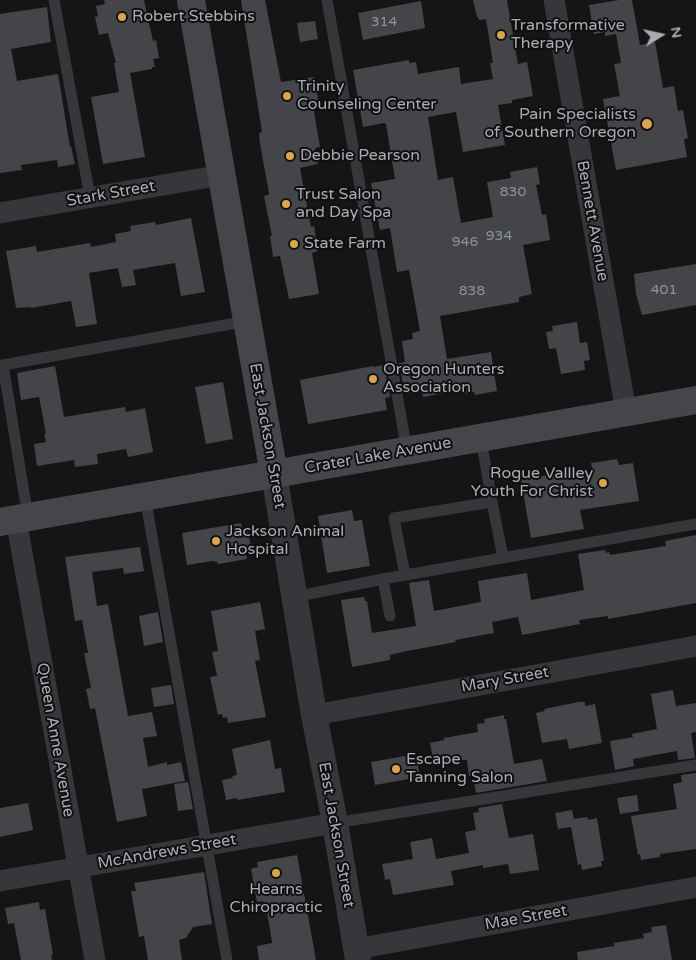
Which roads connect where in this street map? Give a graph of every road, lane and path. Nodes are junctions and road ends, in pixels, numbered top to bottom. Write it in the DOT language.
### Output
graph roads {
  1 [pos="54,0"];
  2 [pos="191,0"];
  3 [pos="327,0"];
  4 [pos="554,0"];
  5 [pos="222,175"];
  6 [pos="90,197"];
  7 [pos="0,213"];
  8 [pos="247,321"];
  9 [pos="696,400"];
  10 [pos="626,412"];
  11 [pos="481,439"];
  12 [pos="407,451"];
  13 [pos="274,474"];
  14 [pos="145,497"];
  15 [pos="492,502"];
  16 [pos="15,520"];
  17 [pos="696,524"];
  18 [pos="503,557"];
  19 [pos="405,575"];
  20 [pos="383,579"];
  21 [pos="294,597"];
  22 [pos="390,616"];
  23 [pos="696,646"];
  24 [pos="314,714"];
  25 [pos="696,765"];
  26 [pos="334,822"];
  27 [pos="207,845"];
  28 [pos="78,867"];
  29 [pos="0,881"];
  30 [pos="696,887"];
  31 [pos="356,954"];
  32 [pos="95,960"];
  33 [pos="227,960"];
  1 -- 6 [label="lane"];
  2 -- 5 [label="main road, East Jackson Street"];
  3 -- 12 [label="lane"];
  4 -- 10 [label="street, Bennett Avenue"];
  5 -- 6 [label="street, Stark Street"];
  5 -- 8 [label="main road, East Jackson Street"];
  6 -- 7 [label="street, Stark Street"];
  8 -- 13 [label="main road, East Jackson Street"];
  8 -- 16 [label="lane"];
  9 -- 10 [label="main road, Crater Lake Avenue"];
  10 -- 11 [label="main road, Crater Lake Avenue"];
  11 -- 12 [label="main road, Crater Lake Avenue"];
  11 -- 15 [label="lane"];
  12 -- 13 [label="main road, Crater Lake Avenue"];
  13 -- 14 [label="main road, Crater Lake Avenue"];
  13 -- 21 [label="street, East Jackson Street"];
  14 -- 16 [label="main road, Crater Lake Avenue"];
  14 -- 27 [label="lane"];
  15 -- 18 [label="lane"];
  15 -- 19 [label="lane"];
  16 -- 28 [label="street, Queen Anne Avenue"];
  17 -- 18 [label="lane"];
  18 -- 19 [label="lane"];
  19 -- 20 [label="lane"];
  20 -- 21 [label="lane"];
  20 -- 22 [label="lane"];
  21 -- 24 [label="street, East Jackson Street"];
  23 -- 24 [label="street, Mary Street"];
  24 -- 26 [label="street, East Jackson Street"];
  25 -- 26 [label="lane"];
  26 -- 27 [label="street, McAndrews Street"];
  26 -- 31 [label="street, East Jackson Street"];
  27 -- 28 [label="street, McAndrews Street"];
  27 -- 33 [label="lane"];
  28 -- 29 [label="street, McAndrews Street"];
  28 -- 32 [label="street, Queen Anne Avenue"];
  30 -- 31 [label="street, Mae Street"];
}
